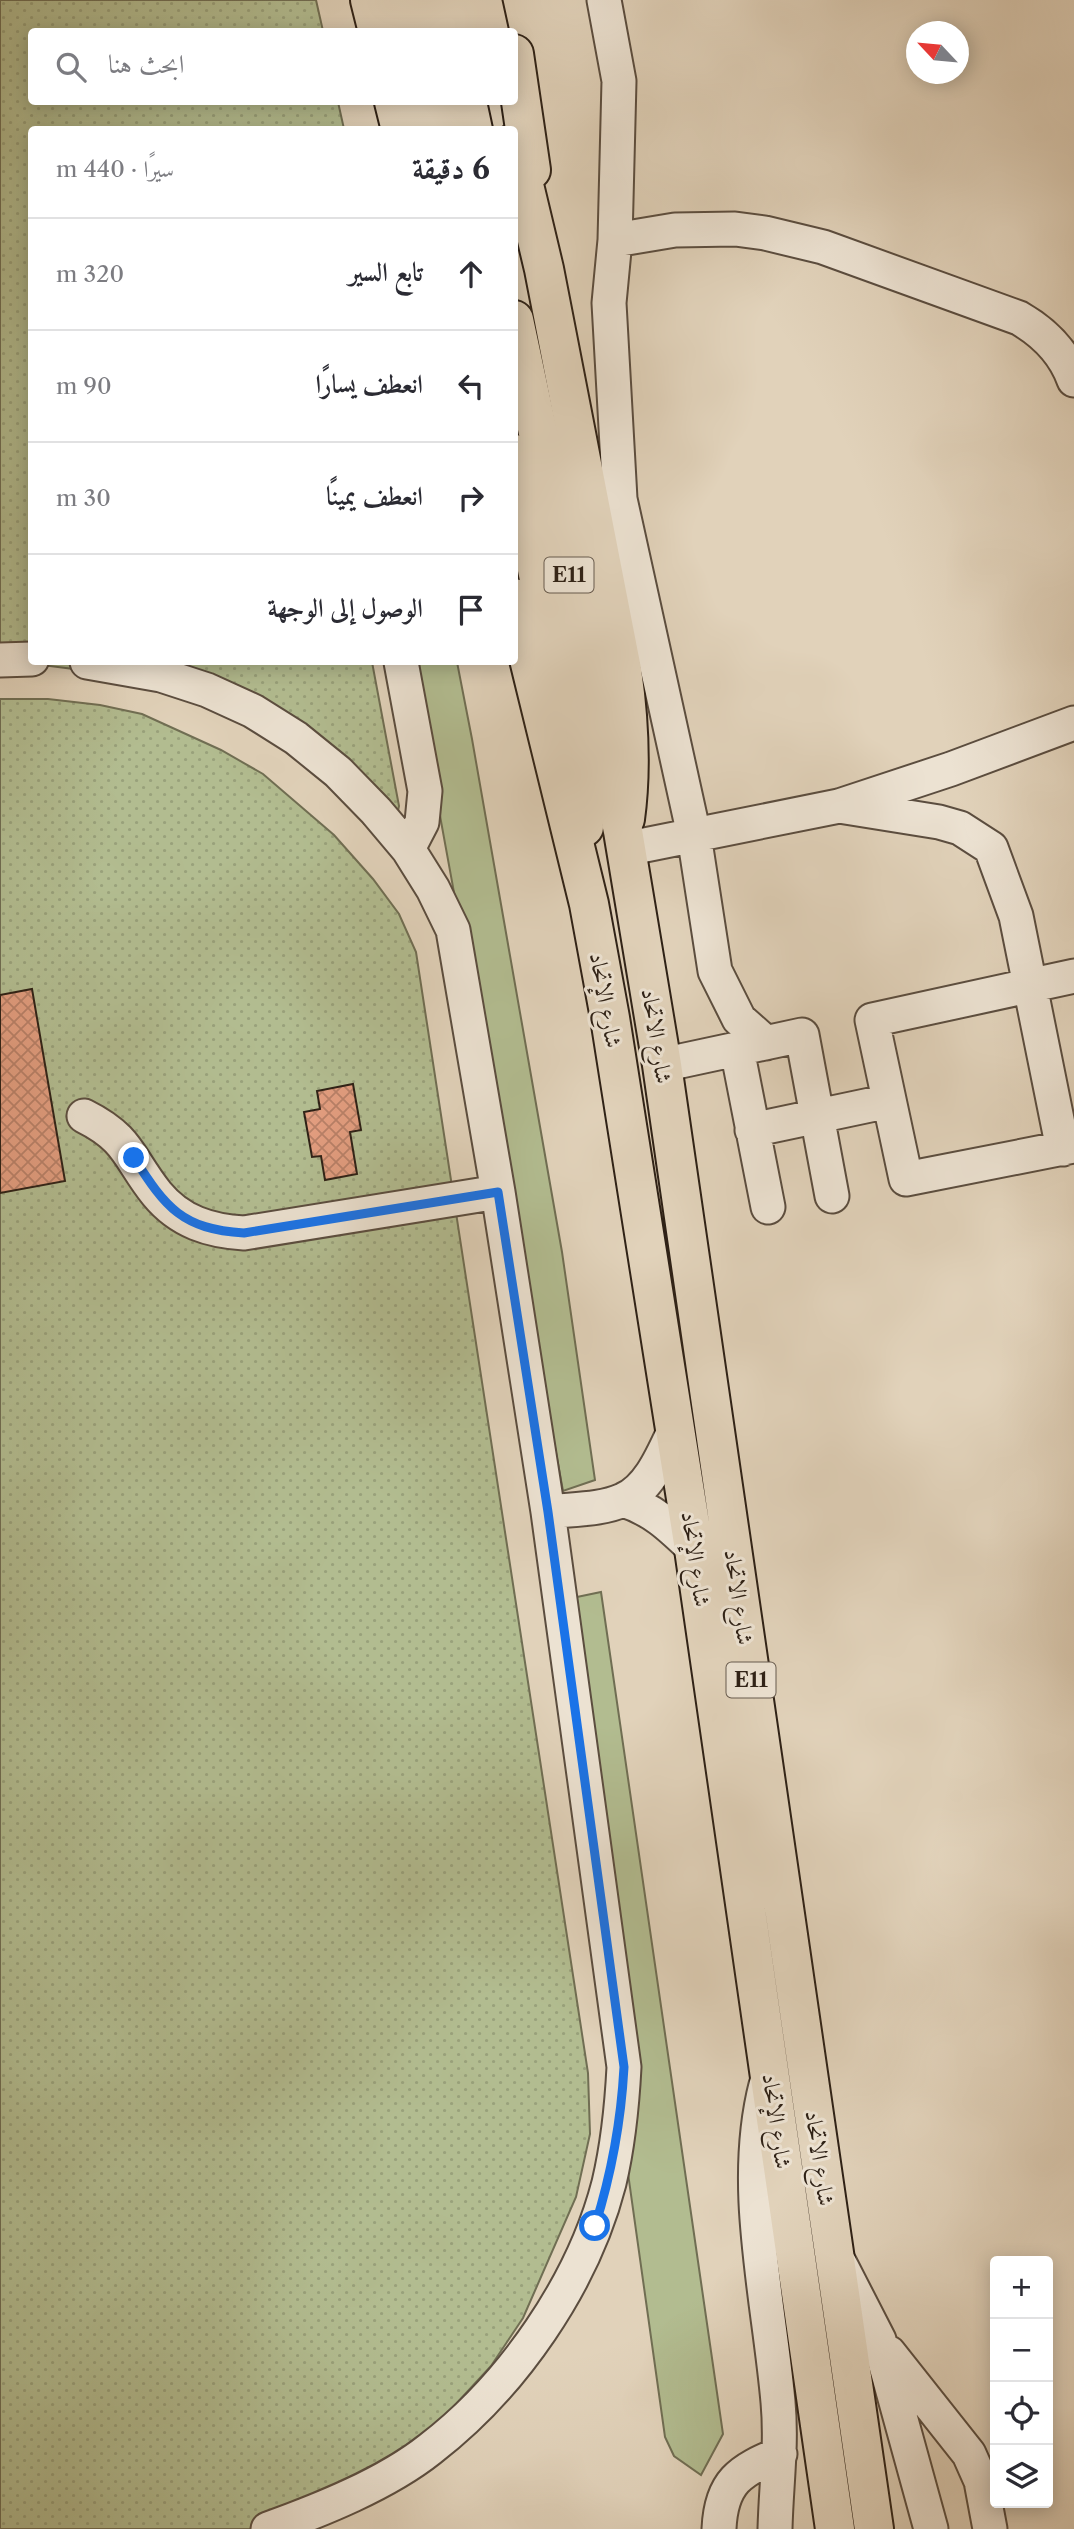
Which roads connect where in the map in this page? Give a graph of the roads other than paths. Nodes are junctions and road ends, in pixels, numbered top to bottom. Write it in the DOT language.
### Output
graph roads {
  1 [pos="361,0"];
  2 [pos="370,0"];
  3 [pos="408,0"];
  4 [pos="445,0"];
  5 [pos="482,0"];
  6 [pos="506,0"];
  7 [pos="604,0"];
  8 [pos="375,28"];
  9 [pos="376,28"];
  10 [pos="415,28"];
  11 [pos="451,28"];
  12 [pos="488,28"];
  13 [pos="510,28"];
  14 [pos="518,83"];
  15 [pos="395,105"];
  16 [pos="433,105"];
  17 [pos="468,105"];
  18 [pos="506,105"];
  19 [pos="400,126"];
  20 [pos="438,126"];
  21 [pos="472,126"];
  22 [pos="510,126"];
  23 [pos="518,160"];
  24 [pos="615,240"];
  25 [pos="544,269"];
  26 [pos="518,339"];
  27 [pos="1074,380"];
  28 [pos="518,474"];
  29 [pos="518,614"];
  30 [pos="28,659"];
  31 [pos="0,660"];
  32 [pos="104,665"];
  33 [pos="402,665"];
  34 [pos="1074,723"];
  35 [pos="839,806"];
  36 [pos="694,835"];
  37 [pos="624,840"];
  38 [pos="408,849"];
  39 [pos="589,904"];
  40 [pos="1074,976"];
  41 [pos="1030,985"];
  42 [pos="752,1046"];
  43 [pos="662,1065"];
  44 [pos="890,1101"];
  45 [pos="84,1116"];
  46 [pos="817,1117"];
  47 [pos="752,1130"];
  48 [pos="1068,1147"];
  49 [pos="498,1192"];
  50 [pos="832,1196"];
  51 [pos="768,1207"];
  52 [pos="676,1427"];
  53 [pos="623,1500"];
  54 [pos="548,1512"];
  55 [pos="694,1549"];
  56 [pos="770,2069"];
  57 [pos="833,2249"];
  58 [pos="879,2340"];
  59 [pos="780,2454"];
  60 [pos="268,2529"];
  61 [pos="719,2529"];
  62 [pos="775,2529"];
  63 [pos="835,2529"];
  64 [pos="874,2529"];
  65 [pos="931,2529"];
  66 [pos="989,2529"];
  1 -- 8 [label="street"];
  2 -- 9 [label="main road"];
  3 -- 10 [label="main road"];
  4 -- 11 [label="main road"];
  5 -- 12 [label="main road"];
  6 -- 13 [label="main road"];
  7 -- 24 [label="street"];
  14 -- 25 [label="main road"];
  15 -- 19 [label="main road"];
  16 -- 20 [label="main road"];
  17 -- 21 [label="main road"];
  18 -- 22 [label="main road"];
  23 -- 25 [label="main road"];
  24 -- 27 [label="street"];
  24 -- 36 [label="street"];
  25 -- 37 [label="main road"];
  26 -- 37 [label="main road, E11"];
  28 -- 39 [label="main road"];
  29 -- 39 [label="main road, شارع الإتحاد / E11"];
  30 -- 31 [label="street"];
  32 -- 38 [label="street"];
  33 -- 38 [label="street"];
  34 -- 35 [label="street"];
  35 -- 36 [label="street"];
  35 -- 41 [label="street"];
  36 -- 37 [label="street"];
  36 -- 42 [label="street"];
  37 -- 43 [label="main road, شارع الاتحاد / E11"];
  38 -- 49 [label="street"];
  39 -- 52 [label="main road, شارع الإتحاد / E11"];
  40 -- 41 [label="street"];
  41 -- 44 [label="street"];
  41 -- 48 [label="street"];
  42 -- 43 [label="street"];
  42 -- 46 [label="street"];
  42 -- 47 [label="street"];
  43 -- 57 [label="main road, شارع الاتحاد / E11"];
  44 -- 46 [label="street"];
  44 -- 48 [label="street"];
  45 -- 49 [label="street"];
  46 -- 47 [label="street"];
  46 -- 50 [label="street"];
  47 -- 51 [label="street"];
  49 -- 54 [label="street"];
  52 -- 53 [label="street"];
  52 -- 55 [label="main road, شارع الإتحاد / E11"];
  53 -- 54 [label="street"];
  53 -- 55 [label="street"];
  54 -- 60 [label="street"];
  55 -- 56 [label="main road, شارع الإتحاد / E11"];
  56 -- 59 [label="street"];
  56 -- 63 [label="main road, شارع الإتحاد / E11"];
  57 -- 58 [label="street"];
  57 -- 64 [label="main road, شارع الاتحاد / E11"];
  58 -- 65 [label="street"];
  58 -- 66 [label="street"];
  59 -- 61 [label="street"];
  59 -- 62 [label="street"];
}
